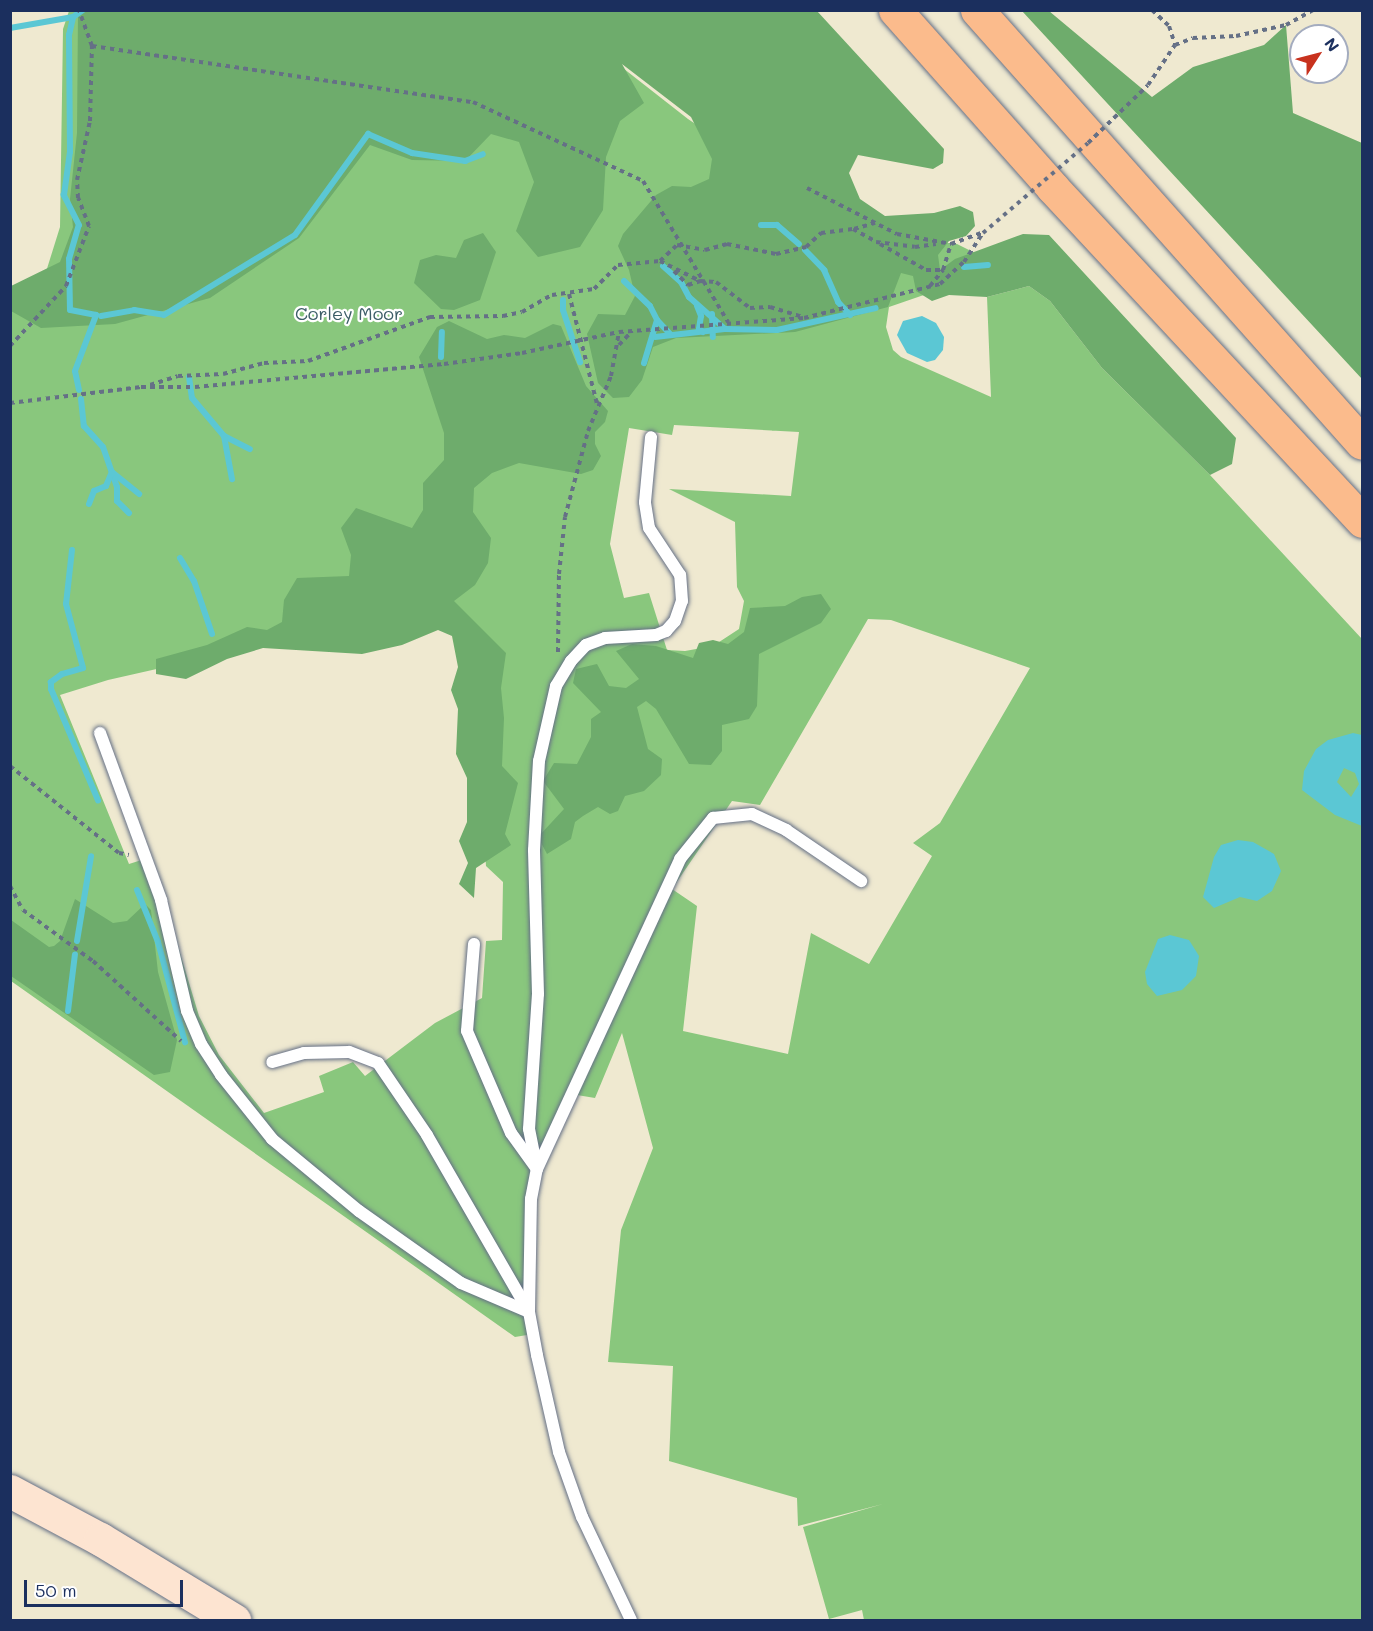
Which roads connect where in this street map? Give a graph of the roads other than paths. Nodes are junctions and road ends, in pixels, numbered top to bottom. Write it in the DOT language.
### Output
graph roads {
  1 [pos="895,10"];
  2 [pos="977,10"];
  3 [pos="651,437"];
  4 [pos="1362,442"];
  5 [pos="1362,520"];
  6 [pos="100,734"];
  7 [pos="861,881"];
  8 [pos="474,944"];
  9 [pos="272,1062"];
  10 [pos="537,1168"];
  11 [pos="529,1312"];
  12 [pos="10,1491"];
  13 [pos="234,1620"];
  14 [pos="631,1620"];
  1 -- 5 [label="highway"];
  2 -- 4 [label="highway"];
  3 -- 10 [label="lane"];
  6 -- 11 [label="lane"];
  7 -- 10 [label="lane"];
  8 -- 10 [label="lane"];
  9 -- 11 [label="lane"];
  10 -- 11 [label="lane"];
  11 -- 14 [label="lane"];
  12 -- 13 [label="street"];
}
